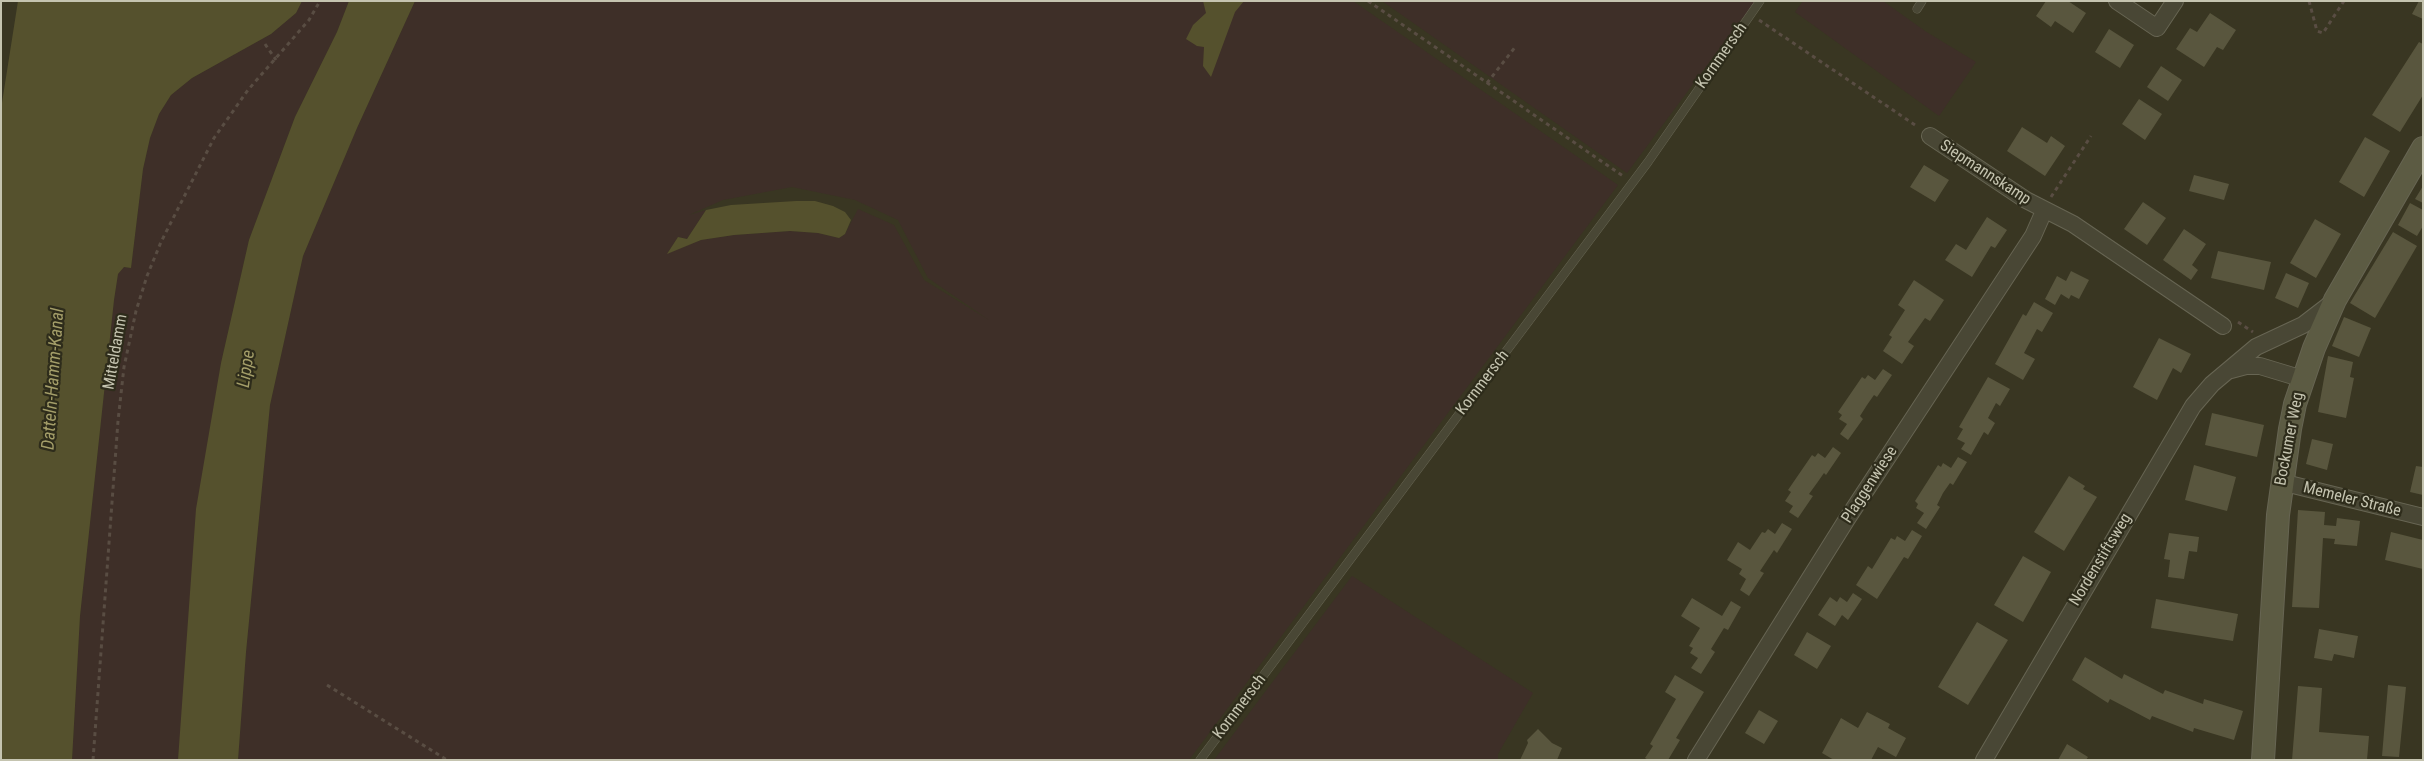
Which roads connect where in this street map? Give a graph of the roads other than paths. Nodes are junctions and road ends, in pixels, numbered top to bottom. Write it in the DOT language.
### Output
graph roads {
  1 [pos="1760,1"];
  2 [pos="1922,1"];
  3 [pos="2117,1"];
  4 [pos="2175,1"];
  5 [pos="1917,9"];
  6 [pos="1930,136"];
  7 [pos="2423,148"];
  8 [pos="2044,211"];
  9 [pos="2335,300"];
  10 [pos="2223,326"];
  11 [pos="2231,370"];
  12 [pos="2302,379"];
  13 [pos="2281,482"];
  14 [pos="2423,517"];
  15 [pos="1200,760"];
  16 [pos="1696,760"];
  17 [pos="1984,760"];
  18 [pos="2263,760"];
  1 -- 15 [label="lane, Kornmersch"];
  2 -- 5 [label="lane"];
  3 -- 4 [label="street"];
  6 -- 8 [label="street, Siepmannskamp"];
  7 -- 9 [label="main road, Bockumer Weg"];
  8 -- 10 [label="street, Siepmannskamp"];
  8 -- 16 [label="street, Plaggenwiese"];
  9 -- 11 [label="street, Nordenstiftsweg"];
  9 -- 12 [label="main road, Bockumer Weg"];
  11 -- 12 [label="street, Nordenstiftsweg"];
  11 -- 17 [label="street, Nordenstiftsweg"];
  12 -- 13 [label="main road, Bockumer Weg"];
  13 -- 14 [label="street, Memeler Straße"];
  13 -- 18 [label="main road, Bockumer Weg"];
}
